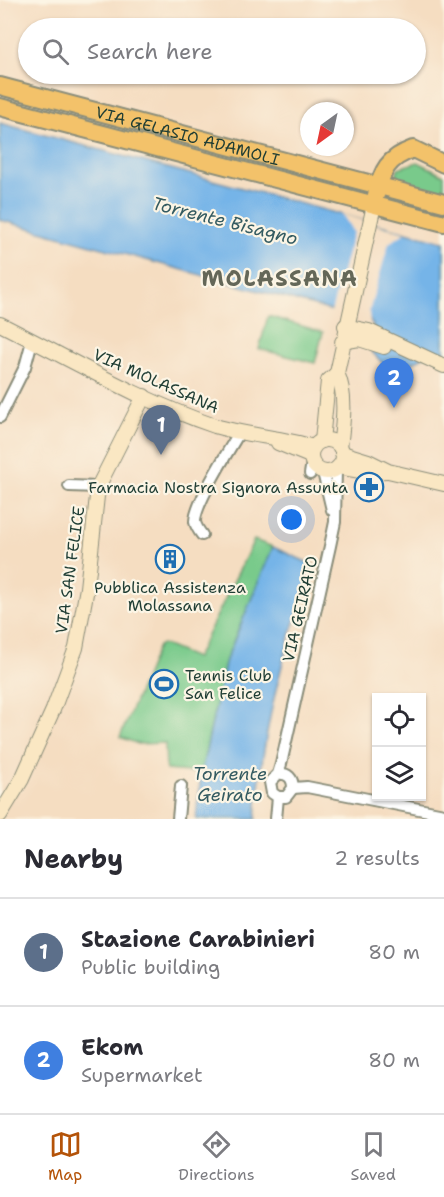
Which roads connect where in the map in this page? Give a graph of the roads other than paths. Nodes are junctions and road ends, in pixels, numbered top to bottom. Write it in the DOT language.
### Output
graph roads {
  1 [pos="0,86"];
  2 [pos="0,107"];
  3 [pos="444,164"];
  4 [pos="378,185"];
  5 [pos="444,203"];
  6 [pos="372,212"];
  7 [pos="444,224"];
  8 [pos="346,322"];
  9 [pos="0,324"];
  10 [pos="32,341"];
  11 [pos="342,342"];
  12 [pos="444,367"];
  13 [pos="336,373"];
  14 [pos="144,396"];
  15 [pos="0,417"];
  16 [pos="239,433"];
  17 [pos="341,450"];
  18 [pos="321,461"];
  19 [pos="388,471"];
  20 [pos="444,484"];
  21 [pos="69,486"];
  22 [pos="98,488"];
  23 [pos="202,535"];
  24 [pos="278,774"];
  25 [pos="181,786"];
  26 [pos="293,788"];
  27 [pos="278,797"];
  28 [pos="444,814"];
  29 [pos="0,815"];
  30 [pos="178,819"];
  31 [pos="276,819"];
  1 -- 4 [label="main road, VIA GELASIO ADAMOLI"];
  2 -- 6 [label="main road, VIA GELASIO ADAMOLI"];
  3 -- 4 [label="main road"];
  4 -- 5 [label="main road, VIA GELASIO ADAMOLI"];
  4 -- 6 [label="main road"];
  6 -- 7 [label="main road, VIA GELASIO ADAMOLI"];
  6 -- 8 [label="main road"];
  8 -- 11 [label="main road"];
  8 -- 12 [label="main road"];
  9 -- 10 [label="main road, VIA MOLASSANA"];
  10 -- 14 [label="main road, VIA MOLASSANA"];
  10 -- 15 [label="street"];
  11 -- 12 [label="main road"];
  11 -- 13 [label="main road"];
  13 -- 17 [label="main road"];
  13 -- 18 [label="main road"];
  14 -- 16 [label="main road, VIA MOLASSANA"];
  14 -- 22 [label="main road, VIA SAN FELICE"];
  16 -- 18 [label="main road, VIA MOLASSANA"];
  16 -- 23 [label="street"];
  17 -- 18 [label="main road"];
  17 -- 18 [label="main road, VIA MOLASSANA"];
  17 -- 19 [label="main road, VIA MOLASSANA"];
  18 -- 19 [label="main road, VIA MOLASSANA"];
  18 -- 24 [label="street, VIA GEIRATO"];
  19 -- 20 [label="main road, VIA MOLASSANA"];
  21 -- 22 [label="street"];
  22 -- 29 [label="main road, VIA SAN FELICE"];
  24 -- 26 [label="street"];
  24 -- 27 [label="street, VIA GEIRATO"];
  25 -- 30 [label="street"];
  26 -- 27 [label="street"];
  26 -- 28 [label="street"];
  27 -- 31 [label="street, VIA GEIRATO"];
}
